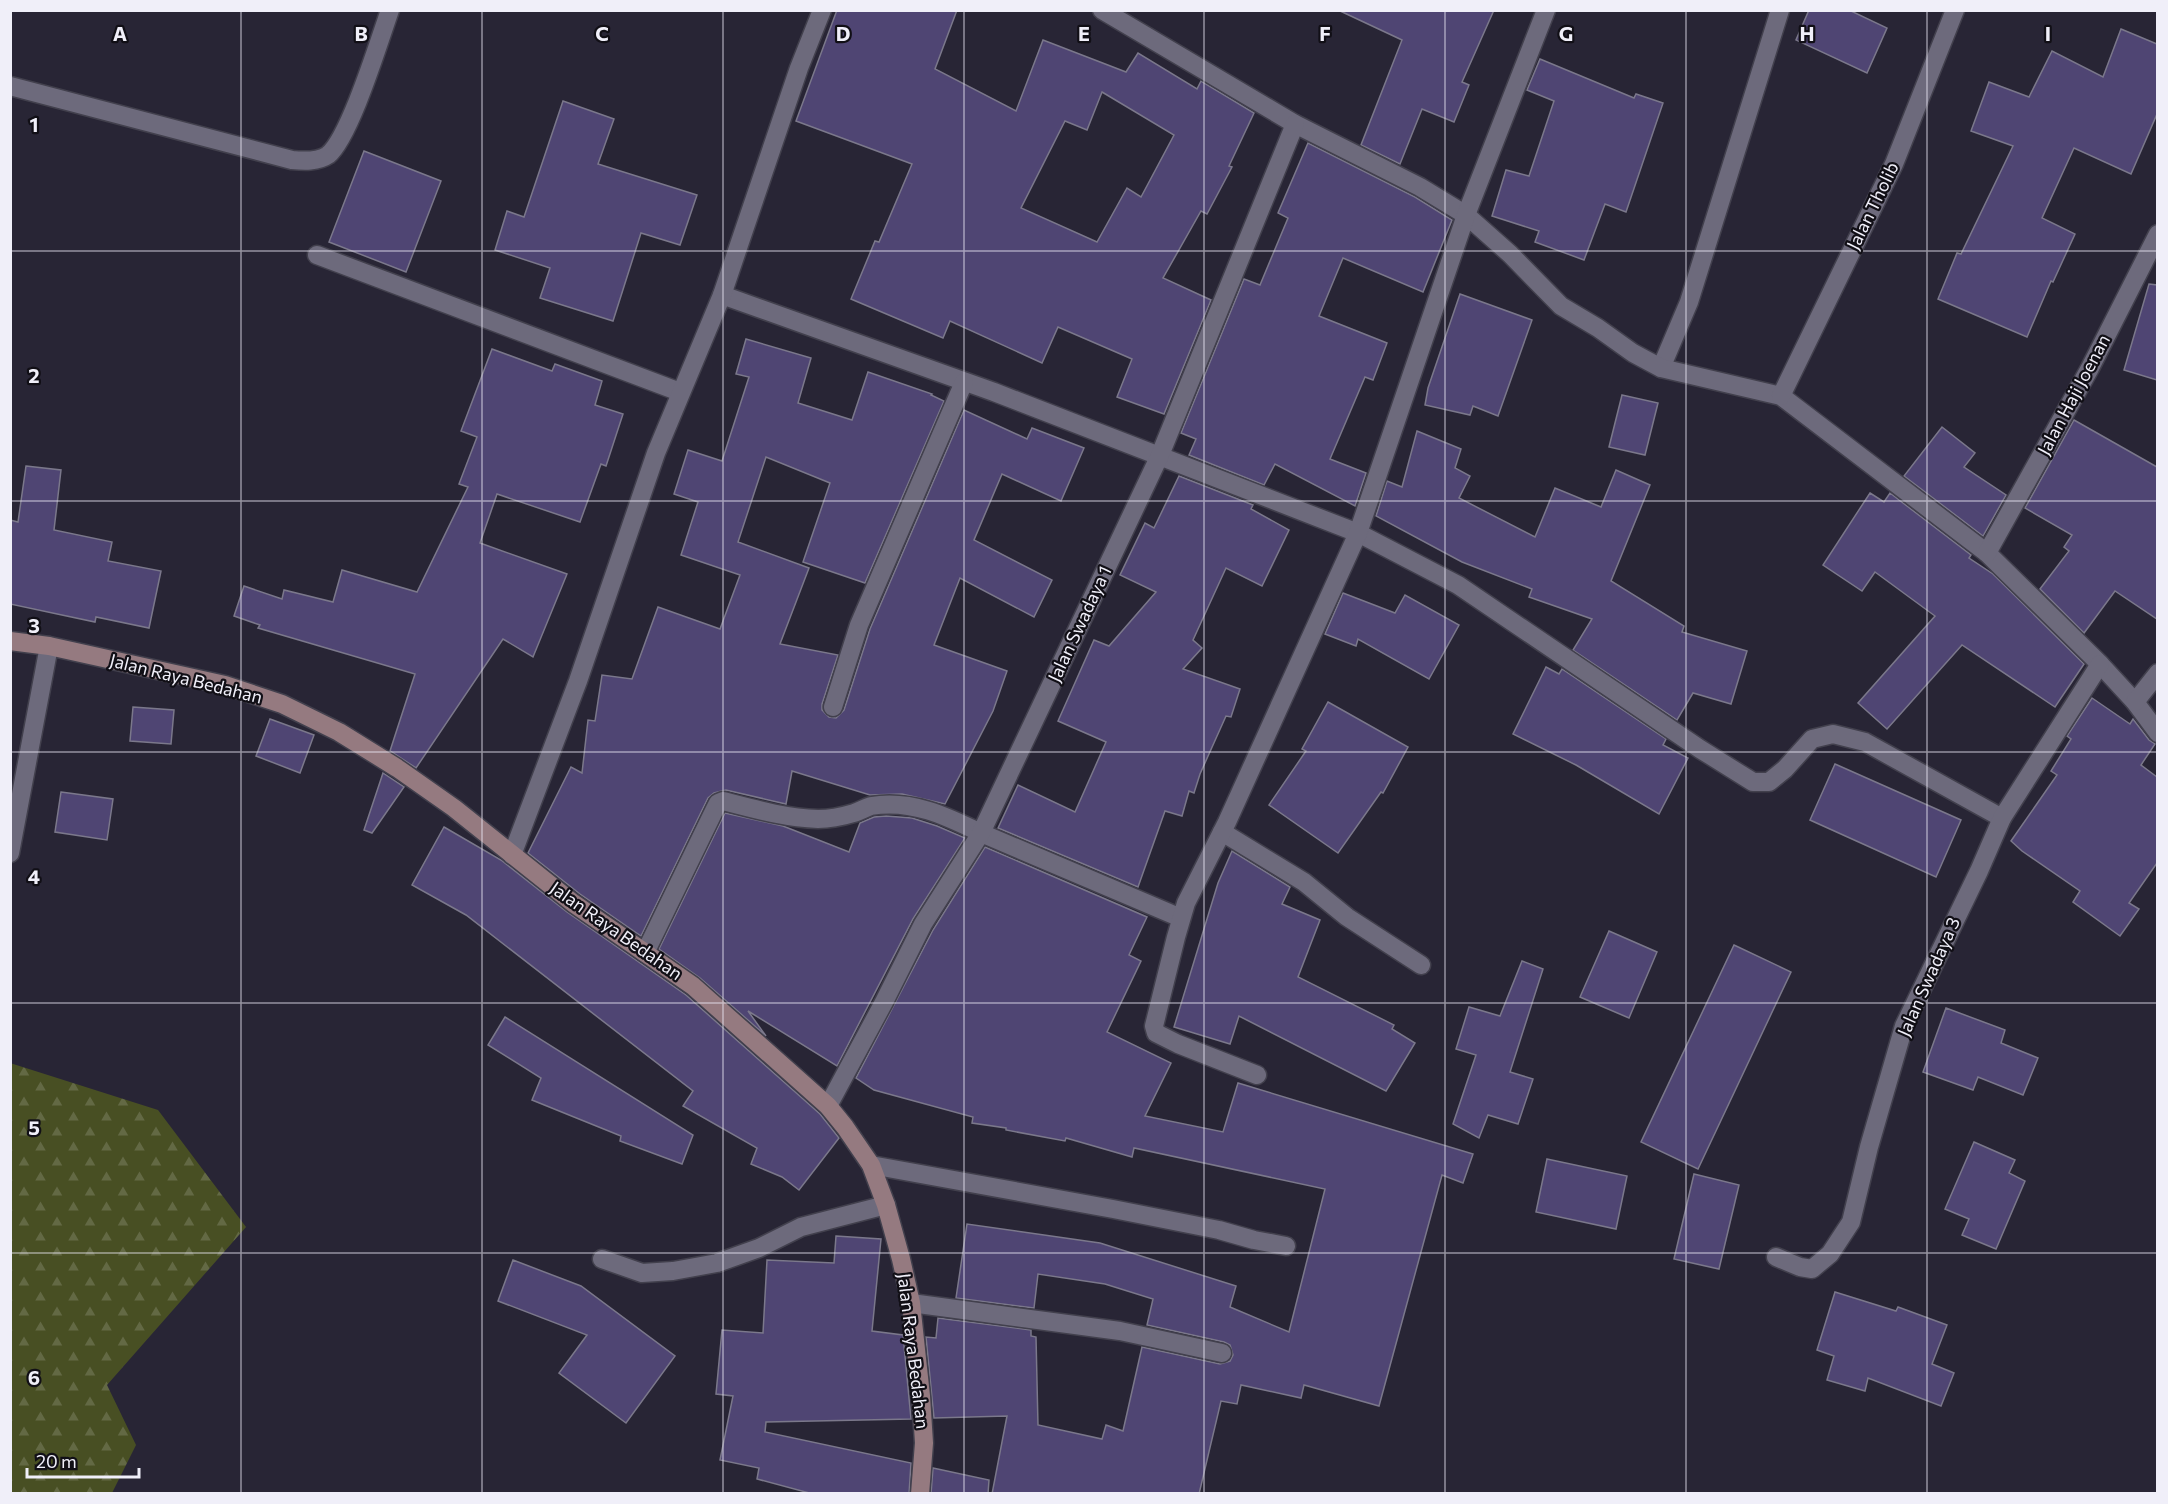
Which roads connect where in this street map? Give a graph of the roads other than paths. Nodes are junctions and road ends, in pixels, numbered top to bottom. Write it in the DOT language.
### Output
graph roads {
  1 [pos="390,10"];
  2 [pos="822,10"];
  3 [pos="1102,10"];
  4 [pos="1546,10"];
  5 [pos="1780,10"];
  6 [pos="1955,10"];
  7 [pos="10,86"];
  8 [pos="1295,124"];
  9 [pos="1466,215"];
  10 [pos="2157,234"];
  11 [pos="317,255"];
  12 [pos="722,295"];
  13 [pos="1661,368"];
  14 [pos="964,382"];
  15 [pos="680,392"];
  16 [pos="1781,396"];
  17 [pos="1160,455"];
  18 [pos="1358,533"];
  19 [pos="1987,553"];
  20 [pos="10,641"];
  21 [pos="49,646"];
  22 [pos="2100,664"];
  23 [pos="2157,674"];
  24 [pos="2135,702"];
  25 [pos="833,707"];
  26 [pos="2157,733"];
  27 [pos="2002,818"];
  28 [pos="1222,832"];
  29 [pos="981,833"];
  30 [pos="10,853"];
  31 [pos="512,855"];
  32 [pos="1181,918"];
  33 [pos="645,953"];
  34 [pos="1421,965"];
  35 [pos="1257,1075"];
  36 [pos="828,1107"];
  37 [pos="871,1165"];
  38 [pos="886,1205"];
  39 [pos="1286,1246"];
  40 [pos="1776,1257"];
  41 [pos="602,1259"];
  42 [pos="911,1303"];
  43 [pos="1222,1353"];
  44 [pos="920,1494"];
  1 -- 7 [label="street"];
  2 -- 12 [label="street"];
  3 -- 8 [label="street"];
  4 -- 9 [label="street"];
  5 -- 13 [label="street"];
  6 -- 16 [label="street, Jalan Tholib"];
  8 -- 9 [label="street"];
  8 -- 17 [label="street, Jalan Swadaya 1"];
  9 -- 13 [label="street"];
  9 -- 18 [label="street"];
  10 -- 19 [label="street, Jalan Haji Joenan"];
  11 -- 15 [label="street"];
  12 -- 14 [label="street"];
  12 -- 15 [label="street"];
  13 -- 16 [label="street"];
  14 -- 17 [label="street"];
  14 -- 25 [label="street"];
  15 -- 31 [label="street"];
  16 -- 19 [label="street"];
  17 -- 18 [label="street"];
  17 -- 29 [label="street, Jalan Swadaya 1"];
  18 -- 27 [label="street"];
  18 -- 28 [label="street"];
  19 -- 22 [label="street"];
  20 -- 21 [label="street, Jalan Raya Bedahan"];
  21 -- 30 [label="street"];
  21 -- 31 [label="street, Jalan Raya Bedahan"];
  22 -- 24 [label="street"];
  22 -- 27 [label="street, Jalan Swadaya 3"];
  23 -- 24 [label="street"];
  24 -- 26 [label="street"];
  27 -- 40 [label="street, Jalan Swadaya 3"];
  28 -- 32 [label="street"];
  28 -- 34 [label="street"];
  29 -- 32 [label="street"];
  29 -- 33 [label="street"];
  29 -- 36 [label="street, Jalan Swadaya 1"];
  31 -- 33 [label="street, Jalan Raya Bedahan"];
  32 -- 35 [label="street"];
  33 -- 36 [label="street, Jalan Raya Bedahan"];
  36 -- 37 [label="street, Jalan Raya Bedahan"];
  37 -- 38 [label="street, Jalan Raya Bedahan"];
  37 -- 39 [label="street"];
  38 -- 41 [label="street"];
  38 -- 42 [label="street, Jalan Raya Bedahan"];
  42 -- 43 [label="street"];
  42 -- 44 [label="street, Jalan Raya Bedahan"];
}
